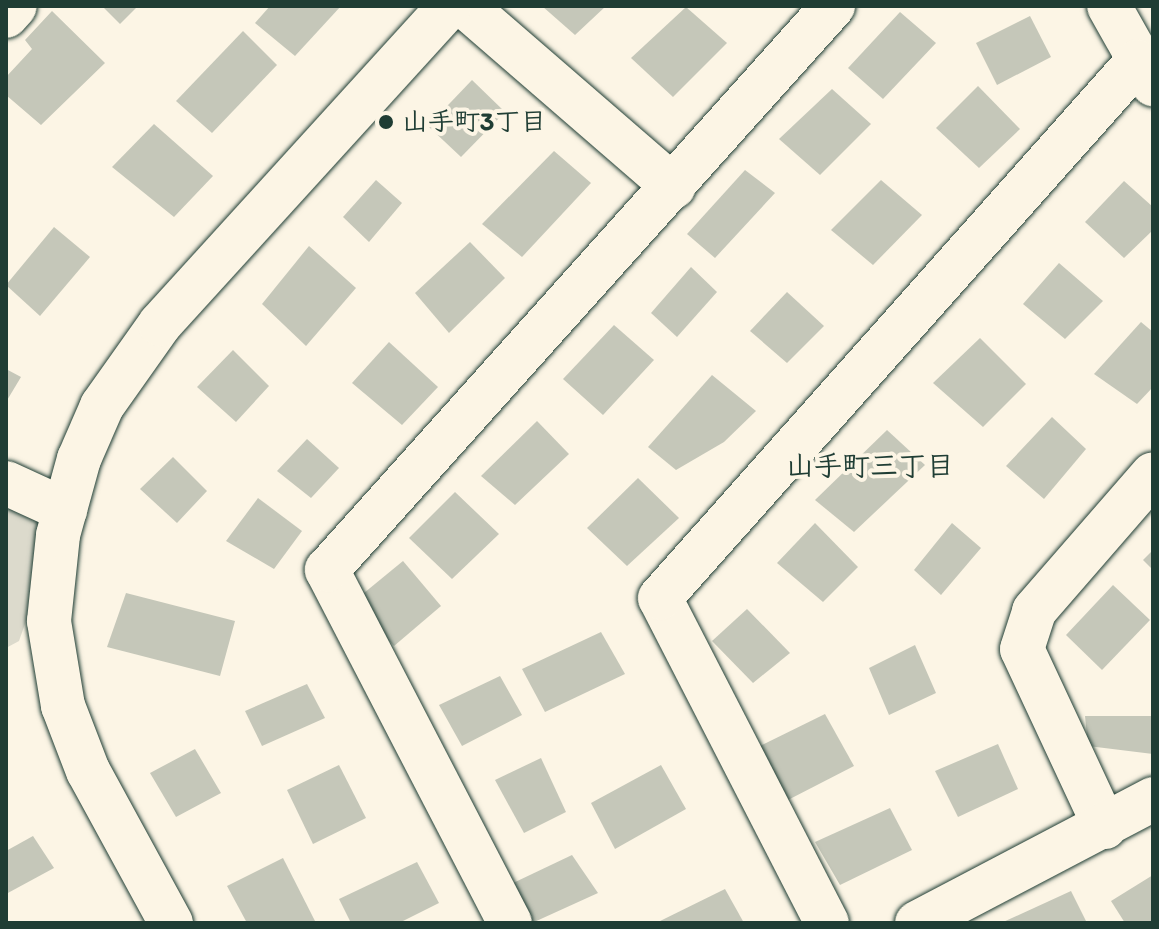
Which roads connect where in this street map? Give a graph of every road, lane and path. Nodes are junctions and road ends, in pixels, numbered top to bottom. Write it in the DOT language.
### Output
graph roads {
  1 [pos="15,6"];
  2 [pos="449,6"];
  3 [pos="465,6"];
  4 [pos="833,6"];
  5 [pos="1109,6"];
  6 [pos="6,16"];
  7 [pos="1145,73"];
  8 [pos="674,187"];
  9 [pos="1153,474"];
  10 [pos="6,483"];
  11 [pos="65,510"];
  12 [pos="1153,799"];
  13 [pos="1105,827"];
  14 [pos="171,923"];
  15 [pos="510,923"];
  16 [pos="827,923"];
  17 [pos="917,923"];
  1 -- 6 [label="street"];
  2 -- 11 [label="street"];
  3 -- 8 [label="street"];
  4 -- 8 [label="street"];
  5 -- 7 [label="street"];
  7 -- 16 [label="street"];
  8 -- 15 [label="street"];
  9 -- 13 [label="street"];
  10 -- 11 [label="street"];
  11 -- 14 [label="street"];
  12 -- 13 [label="street"];
  13 -- 17 [label="street"];
}
